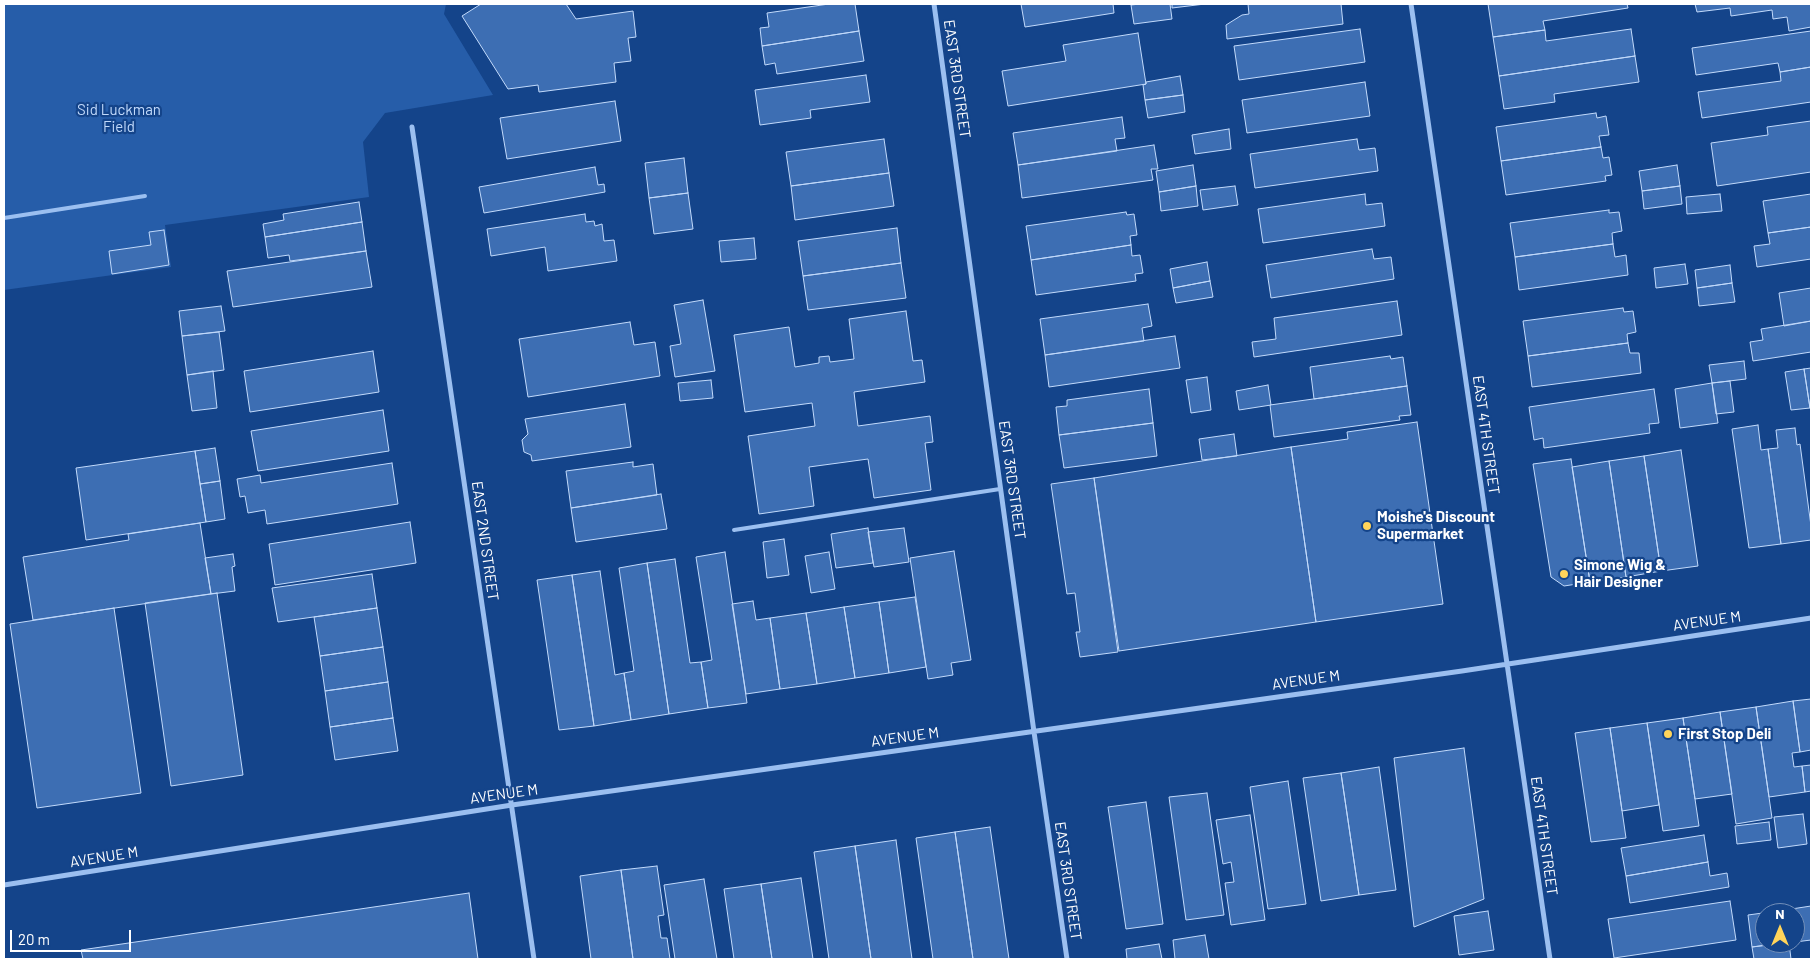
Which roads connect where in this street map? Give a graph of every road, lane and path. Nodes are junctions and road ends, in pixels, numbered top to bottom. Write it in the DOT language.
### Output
graph roads {
  1 [pos="934,4"];
  2 [pos="1411,4"];
  3 [pos="412,127"];
  4 [pos="145,196"];
  5 [pos="4,218"];
  6 [pos="1000,489"];
  7 [pos="734,530"];
  8 [pos="1811,618"];
  9 [pos="1506,664"];
  10 [pos="1034,732"];
  11 [pos="512,805"];
  12 [pos="4,885"];
  13 [pos="534,959"];
  14 [pos="1067,959"];
  15 [pos="1550,959"];
  1 -- 6 [label="street, EAST 3RD STREET"];
  2 -- 9 [label="street, EAST 4TH STREET"];
  3 -- 11 [label="street, EAST 2ND STREET"];
  4 -- 5 [label="lane"];
  6 -- 7 [label="lane"];
  6 -- 10 [label="street, EAST 3RD STREET"];
  8 -- 9 [label="street, AVENUE M"];
  9 -- 10 [label="street, AVENUE M"];
  9 -- 15 [label="street, EAST 4TH STREET"];
  10 -- 11 [label="street, AVENUE M"];
  10 -- 14 [label="street, EAST 3RD STREET"];
  11 -- 12 [label="street, AVENUE M"];
  11 -- 13 [label="street, EAST 2ND STREET"];
}
